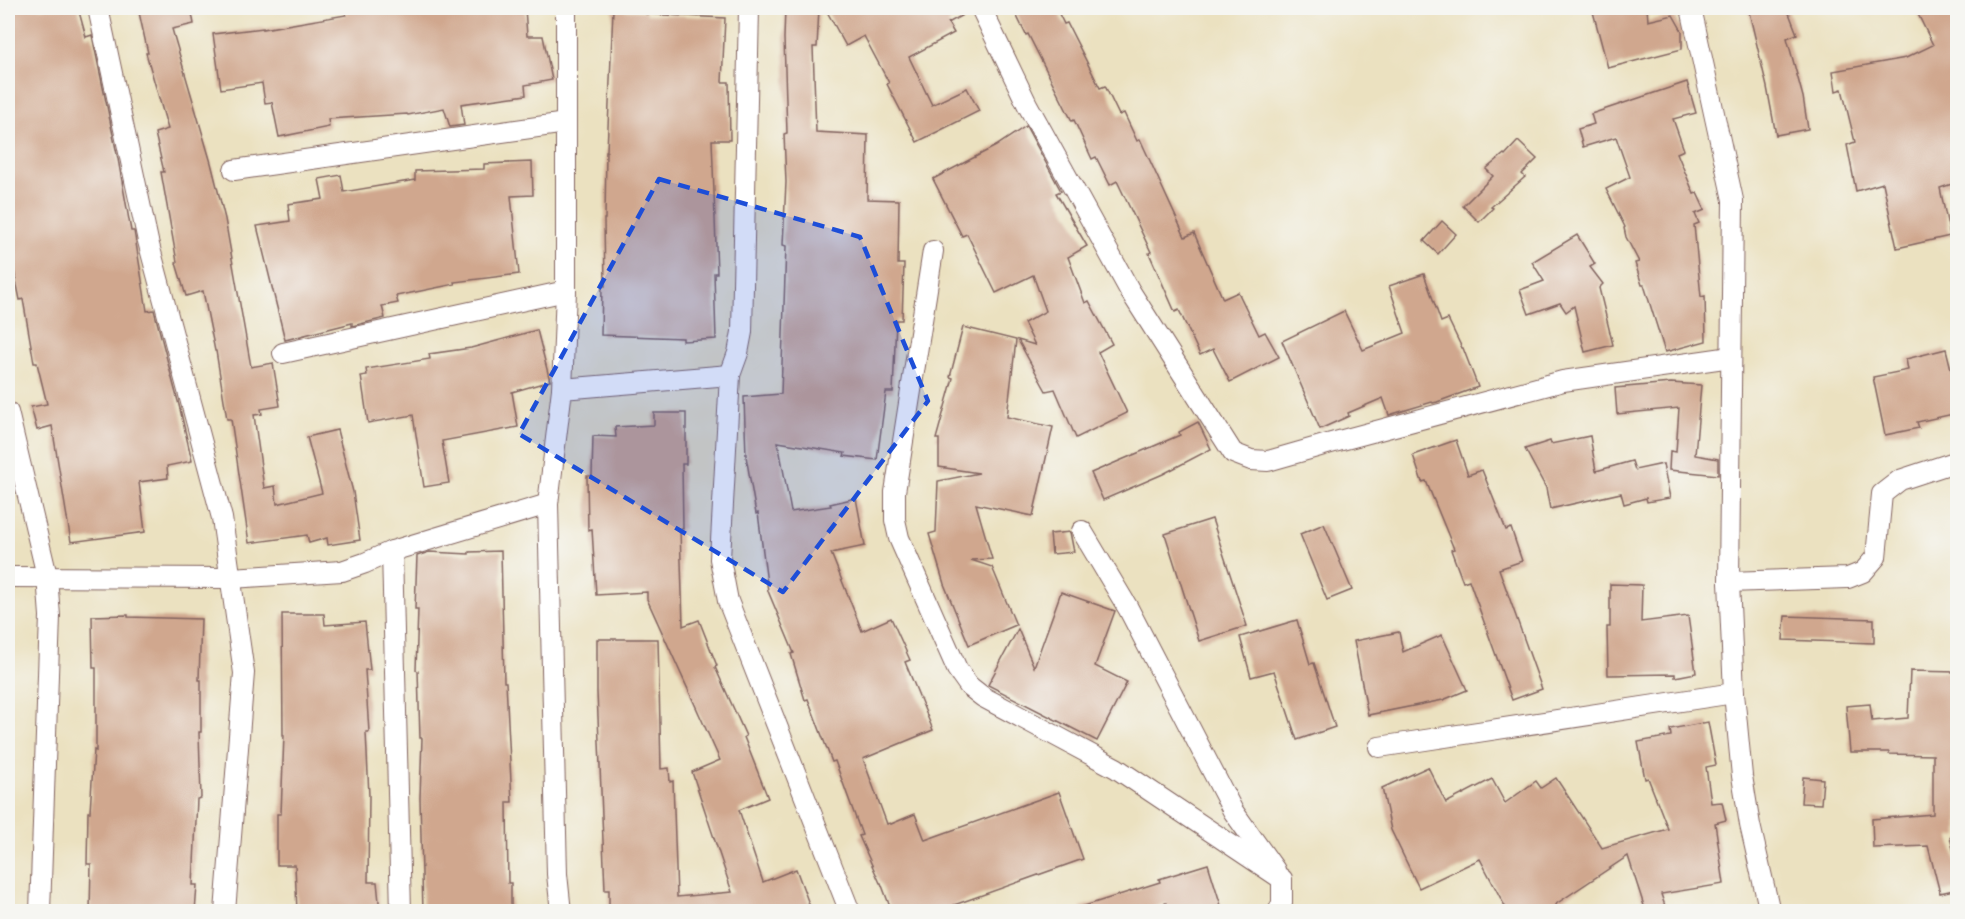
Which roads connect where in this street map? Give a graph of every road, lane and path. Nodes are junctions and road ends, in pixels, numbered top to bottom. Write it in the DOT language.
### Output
graph roads {
  1 [pos="98,8"];
  2 [pos="566,8"];
  3 [pos="749,8"];
  4 [pos="981,8"];
  5 [pos="1691,8"];
  6 [pos="566,123"];
  7 [pos="234,170"];
  8 [pos="933,251"];
  9 [pos="566,291"];
  10 [pos="283,353"];
  11 [pos="1731,357"];
  12 [pos="730,375"];
  13 [pos="562,389"];
  14 [pos="8,412"];
  15 [pos="1958,460"];
  16 [pos="548,504"];
  17 [pos="1082,531"];
  18 [pos="392,551"];
  19 [pos="47,576"];
  20 [pos="8,577"];
  21 [pos="231,578"];
  22 [pos="1729,582"];
  23 [pos="1734,693"];
  24 [pos="1379,747"];
  25 [pos="1282,879"];
  26 [pos="40,912"];
  27 [pos="225,912"];
  28 [pos="401,912"];
  29 [pos="561,912"];
  30 [pos="850,912"];
  31 [pos="1278,912"];
  32 [pos="1770,912"];
  1 -- 21 [label="street"];
  2 -- 6 [label="street"];
  3 -- 12 [label="street"];
  4 -- 11 [label="street"];
  5 -- 11 [label="street"];
  6 -- 7 [label="street"];
  6 -- 9 [label="street"];
  8 -- 25 [label="street"];
  9 -- 10 [label="street"];
  9 -- 13 [label="street"];
  11 -- 22 [label="street"];
  12 -- 13 [label="street"];
  12 -- 30 [label="street"];
  13 -- 16 [label="street"];
  14 -- 19 [label="street"];
  15 -- 22 [label="street"];
  16 -- 18 [label="street"];
  16 -- 29 [label="street"];
  17 -- 25 [label="street"];
  18 -- 21 [label="street"];
  18 -- 28 [label="street"];
  19 -- 20 [label="street"];
  19 -- 21 [label="street"];
  19 -- 26 [label="street"];
  21 -- 27 [label="street"];
  22 -- 23 [label="street"];
  23 -- 24 [label="street"];
  23 -- 32 [label="street"];
  25 -- 31 [label="street"];
}
